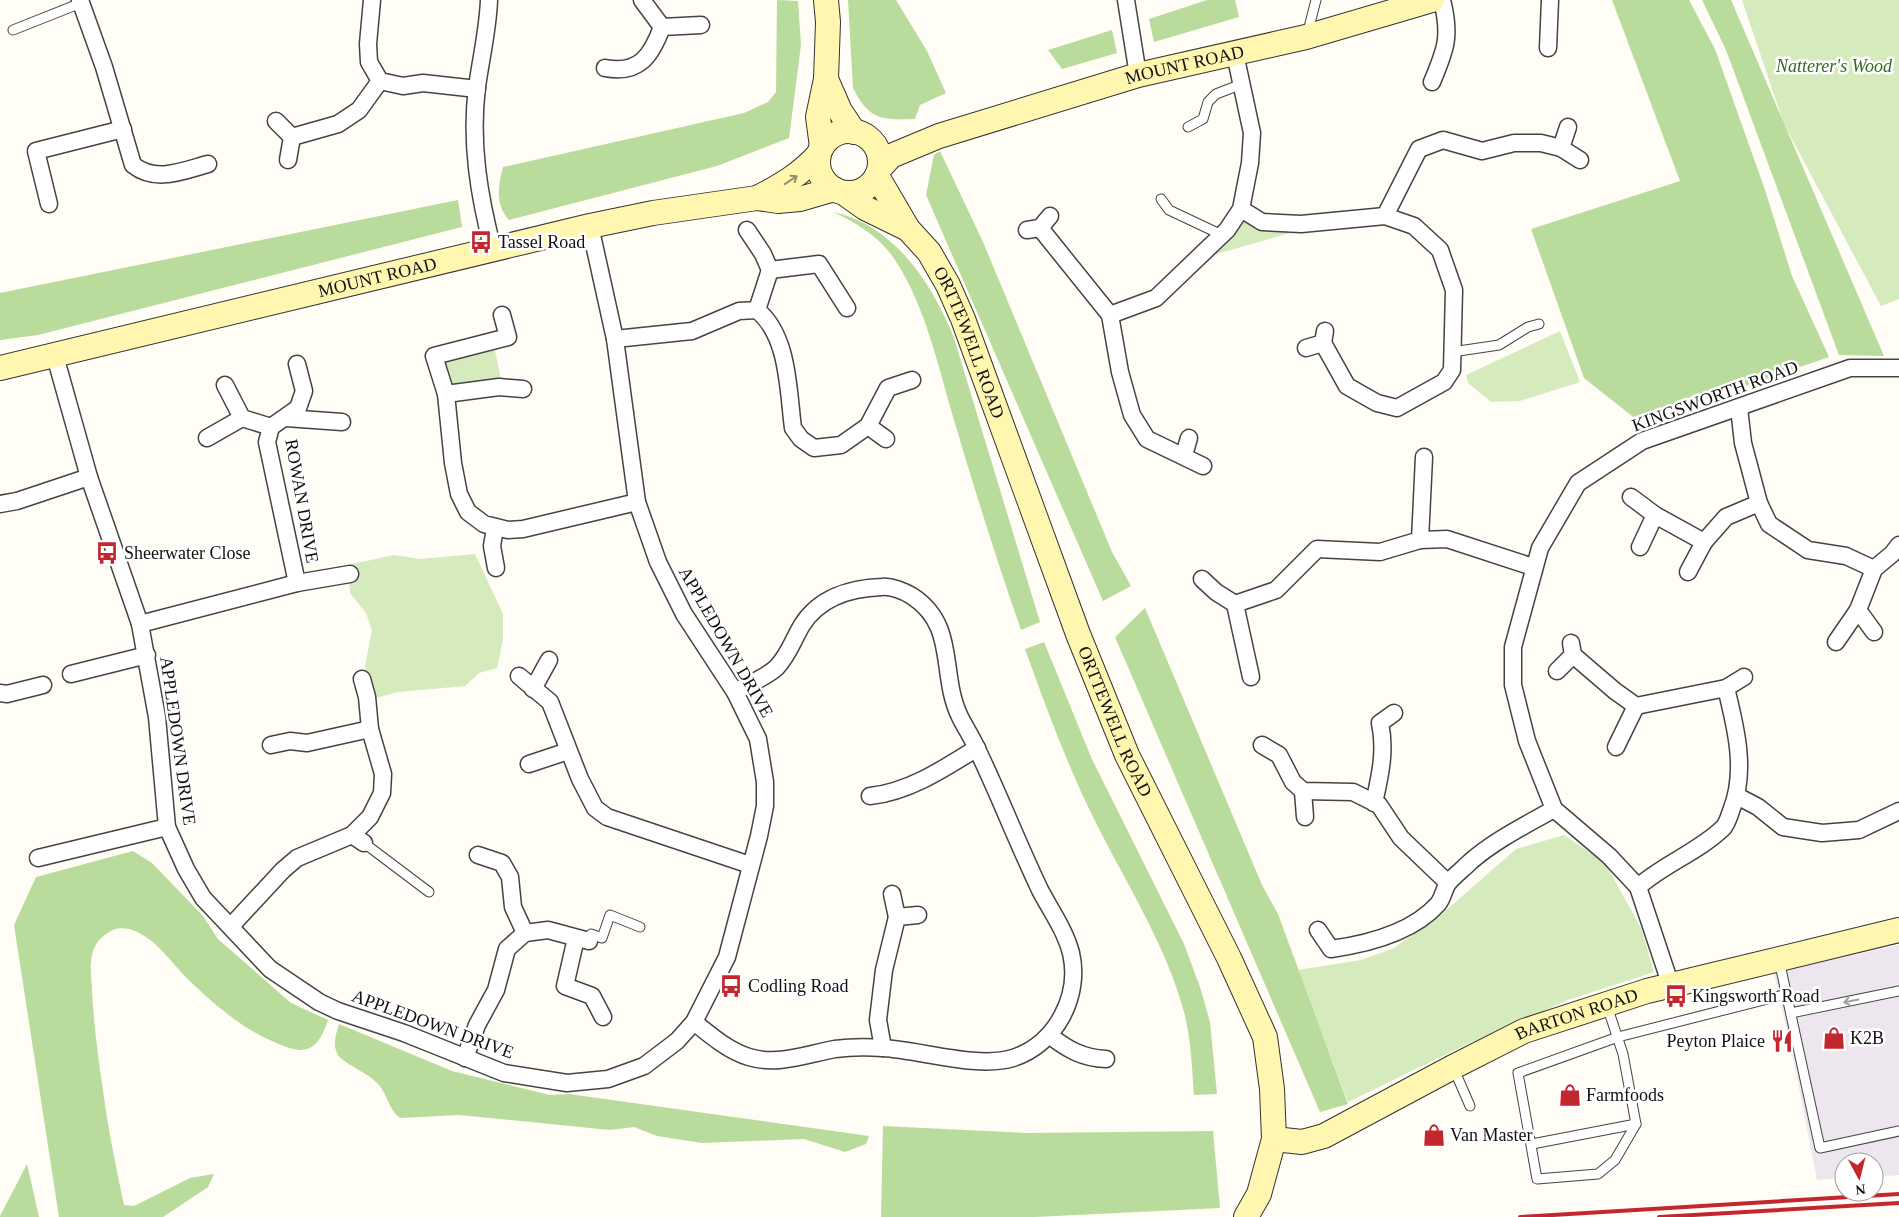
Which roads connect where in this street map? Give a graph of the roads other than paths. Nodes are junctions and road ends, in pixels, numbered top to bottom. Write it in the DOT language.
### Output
graph roads {
  1 [pos="372,0"];
  2 [pos="489,0"];
  3 [pos="642,0"];
  4 [pos="826,0"];
  5 [pos="1126,0"];
  6 [pos="1316,0"];
  7 [pos="1432,0"];
  8 [pos="1442,0"];
  9 [pos="1550,0"];
  10 [pos="80,2"];
  11 [pos="702,24"];
  12 [pos="662,27"];
  13 [pos="13,30"];
  14 [pos="1306,37"];
  15 [pos="1548,48"];
  16 [pos="1235,54"];
  17 [pos="606,68"];
  18 [pos="1138,75"];
  19 [pos="826,80"];
  20 [pos="380,81"];
  21 [pos="1432,82"];
  22 [pos="1242,84"];
  23 [pos="477,89"];
  24 [pos="276,121"];
  25 [pos="1188,127"];
  26 [pos="1568,127"];
  27 [pos="123,129"];
  28 [pos="860,134"];
  29 [pos="940,136"];
  30 [pos="292,137"];
  31 [pos="1561,148"];
  32 [pos="821,150"];
  33 [pos="288,160"];
  34 [pos="1580,160"];
  35 [pos="208,164"];
  36 [pos="878,172"];
  37 [pos="839,191"];
  38 [pos="757,198"];
  39 [pos="1161,199"];
  40 [pos="49,204"];
  41 [pos="1241,210"];
  42 [pos="1385,216"];
  43 [pos="1039,225"];
  44 [pos="590,226"];
  45 [pos="908,229"];
  46 [pos="747,230"];
  47 [pos="1222,235"];
  48 [pos="494,250"];
  49 [pos="770,270"];
  50 [pos="847,308"];
  51 [pos="757,310"];
  52 [pos="1110,315"];
  53 [pos="502,316"];
  54 [pos="1539,324"];
  55 [pos="615,339"];
  56 [pos="1306,348"];
  57 [pos="1452,352"];
  58 [pos="55,356"];
  59 [pos="297,364"];
  60 [pos="0,368"];
  61 [pos="1899,368"];
  62 [pos="912,380"];
  63 [pos="225,384"];
  64 [pos="523,389"];
  65 [pos="446,394"];
  66 [pos="1739,408"];
  67 [pos="242,418"];
  68 [pos="286,418"];
  69 [pos="342,422"];
  70 [pos="868,426"];
  71 [pos="272,427"];
  72 [pos="207,438"];
  73 [pos="1189,438"];
  74 [pos="886,439"];
  75 [pos="1184,455"];
  76 [pos="1424,457"];
  77 [pos="1204,466"];
  78 [pos="89,477"];
  79 [pos="1631,498"];
  80 [pos="637,502"];
  81 [pos="1759,503"];
  82 [pos="0,504"];
  83 [pos="1655,516"];
  84 [pos="495,528"];
  85 [pos="1420,540"];
  86 [pos="1704,542"];
  87 [pos="1899,545"];
  88 [pos="1640,547"];
  89 [pos="1533,567"];
  90 [pos="496,568"];
  91 [pos="1874,569"];
  92 [pos="1688,572"];
  93 [pos="350,574"];
  94 [pos="1202,579"];
  95 [pos="296,583"];
  96 [pos="1235,604"];
  97 [pos="1858,610"];
  98 [pos="140,624"];
  99 [pos="1874,632"];
  100 [pos="1836,642"];
  101 [pos="147,655"];
  102 [pos="550,660"];
  103 [pos="1557,671"];
  104 [pos="71,674"];
  105 [pos="519,676"];
  106 [pos="1252,677"];
  107 [pos="1744,677"];
  108 [pos="362,679"];
  109 [pos="44,685"];
  110 [pos="1726,688"];
  111 [pos="533,689"];
  112 [pos="735,692"];
  113 [pos="0,693"];
  114 [pos="1636,706"];
  115 [pos="1394,713"];
  116 [pos="370,729"];
  117 [pos="271,745"];
  118 [pos="1262,745"];
  119 [pos="1616,747"];
  120 [pos="977,748"];
  121 [pos="568,751"];
  122 [pos="529,764"];
  123 [pos="1303,791"];
  124 [pos="870,796"];
  125 [pos="1737,796"];
  126 [pos="1374,803"];
  127 [pos="1554,809"];
  128 [pos="1899,811"];
  129 [pos="1305,817"];
  130 [pos="167,827"];
  131 [pos="358,839"];
  132 [pos="478,855"];
  133 [pos="38,858"];
  134 [pos="750,864"];
  135 [pos="1448,884"];
  136 [pos="1638,886"];
  137 [pos="429,892"];
  138 [pos="892,894"];
  139 [pos="918,916"];
  140 [pos="897,917"];
  141 [pos="231,926"];
  142 [pos="640,927"];
  143 [pos="1318,930"];
  144 [pos="1899,930"];
  145 [pos="524,933"];
  146 [pos="583,940"];
  147 [pos="1779,958"];
  148 [pos="1671,986"];
  149 [pos="1899,991"];
  150 [pos="1787,994"];
  151 [pos="1607,1003"];
  152 [pos="1792,1013"];
  153 [pos="603,1016"];
  154 [pos="694,1022"];
  155 [pos="1048,1035"];
  156 [pos="1618,1037"];
  157 [pos="883,1048"];
  158 [pos="465,1058"];
  159 [pos="1106,1059"];
  160 [pos="1453,1066"];
  161 [pos="1470,1106"];
  162 [pos="1636,1124"];
  163 [pos="1899,1131"];
  164 [pos="1274,1139"];
  165 [pos="1532,1144"];
  166 [pos="1246,1217"];
  1 -- 20 [label="street"];
  2 -- 23 [label="street"];
  3 -- 12 [label="street"];
  4 -- 19 [label="street"];
  5 -- 18 [label="street"];
  6 -- 14 [label="lane"];
  7 -- 14 [label="street, MOUNT ROAD"];
  8 -- 21 [label="street"];
  9 -- 15 [label="street"];
  10 -- 13 [label="lane"];
  10 -- 27 [label="street"];
  11 -- 12 [label="street"];
  12 -- 17 [label="street"];
  14 -- 16 [label="street, MOUNT ROAD"];
  16 -- 18 [label="street, MOUNT ROAD"];
  16 -- 22 [label="street"];
  18 -- 29 [label="street, MOUNT ROAD"];
  19 -- 28 [label="street"];
  19 -- 32 [label="street"];
  20 -- 23 [label="street"];
  20 -- 30 [label="street"];
  22 -- 25 [label="lane"];
  22 -- 41 [label="street"];
  23 -- 48 [label="street"];
  24 -- 30 [label="street"];
  26 -- 31 [label="street"];
  27 -- 35 [label="street"];
  27 -- 40 [label="street"];
  28 -- 29 [label="street, MOUNT ROAD"];
  28 -- 32 [label="street"];
  28 -- 36 [label="street"];
  29 -- 36 [label="street, MOUNT ROAD"];
  30 -- 33 [label="street"];
  31 -- 34 [label="street"];
  31 -- 42 [label="street"];
  32 -- 37 [label="street"];
  38 -- 32 [label="street, MOUNT ROAD, one-way"];
  36 -- 37 [label="street"];
  36 -- 45 [label="street, ORTTEWELL ROAD"];
  37 -- 38 [label="street, MOUNT ROAD"];
  37 -- 45 [label="street, ORTTEWELL ROAD"];
  38 -- 44 [label="street, MOUNT ROAD"];
  39 -- 47 [label="lane"];
  41 -- 42 [label="street"];
  41 -- 47 [label="street"];
  42 -- 57 [label="street"];
  43 -- 52 [label="street"];
  44 -- 48 [label="street, MOUNT ROAD"];
  44 -- 55 [label="street, APPLEDOWN DRIVE"];
  45 -- 164 [label="street, ORTTEWELL ROAD"];
  46 -- 49 [label="street"];
  47 -- 52 [label="street"];
  48 -- 58 [label="street, MOUNT ROAD"];
  49 -- 50 [label="street"];
  49 -- 51 [label="street"];
  51 -- 55 [label="street"];
  51 -- 70 [label="street"];
  52 -- 75 [label="street"];
  53 -- 65 [label="street"];
  54 -- 57 [label="lane"];
  55 -- 80 [label="street, APPLEDOWN DRIVE"];
  56 -- 57 [label="street"];
  58 -- 60 [label="street, MOUNT ROAD"];
  58 -- 78 [label="street, APPLEDOWN DRIVE"];
  59 -- 68 [label="street, ROWAN DRIVE"];
  61 -- 66 [label="street, KINGSWORTH ROAD"];
  62 -- 70 [label="street"];
  63 -- 67 [label="street"];
  64 -- 65 [label="street"];
  65 -- 84 [label="street"];
  66 -- 81 [label="street"];
  66 -- 89 [label="street, KINGSWORTH ROAD"];
  67 -- 71 [label="street, ROWAN DRIVE"];
  67 -- 72 [label="street"];
  68 -- 69 [label="street, ROWAN DRIVE"];
  68 -- 71 [label="street, ROWAN DRIVE"];
  70 -- 74 [label="street"];
  71 -- 95 [label="street, ROWAN DRIVE"];
  73 -- 75 [label="street"];
  75 -- 77 [label="street"];
  76 -- 85 [label="street"];
  78 -- 82 [label="street"];
  78 -- 98 [label="street, APPLEDOWN DRIVE"];
  79 -- 83 [label="street"];
  80 -- 84 [label="street"];
  80 -- 112 [label="street, APPLEDOWN DRIVE"];
  81 -- 86 [label="street"];
  81 -- 91 [label="street"];
  83 -- 86 [label="street"];
  83 -- 88 [label="street"];
  84 -- 90 [label="street"];
  85 -- 89 [label="street"];
  85 -- 96 [label="street"];
  86 -- 92 [label="street"];
  87 -- 91 [label="street"];
  89 -- 127 [label="street, KINGSWORTH ROAD"];
  91 -- 97 [label="street"];
  93 -- 95 [label="street, ROWAN DRIVE"];
  94 -- 96 [label="street"];
  95 -- 98 [label="street, ROWAN DRIVE"];
  96 -- 106 [label="street"];
  97 -- 99 [label="street"];
  97 -- 100 [label="street"];
  98 -- 101 [label="street, APPLEDOWN DRIVE"];
  101 -- 104 [label="street"];
  101 -- 130 [label="street, APPLEDOWN DRIVE"];
  102 -- 111 [label="street"];
  103 -- 114 [label="street"];
  105 -- 111 [label="street"];
  107 -- 110 [label="street"];
  108 -- 116 [label="street"];
  109 -- 113 [label="street"];
  110 -- 114 [label="street"];
  110 -- 125 [label="street"];
  111 -- 121 [label="street"];
  112 -- 120 [label="street"];
  112 -- 134 [label="street, APPLEDOWN DRIVE"];
  114 -- 119 [label="street"];
  115 -- 126 [label="street"];
  116 -- 117 [label="street"];
  116 -- 131 [label="street"];
  118 -- 123 [label="street"];
  120 -- 124 [label="street"];
  120 -- 155 [label="street"];
  121 -- 122 [label="street"];
  121 -- 134 [label="street"];
  123 -- 126 [label="street"];
  123 -- 129 [label="street"];
  125 -- 128 [label="street"];
  125 -- 136 [label="street"];
  126 -- 135 [label="street"];
  127 -- 135 [label="street"];
  127 -- 136 [label="street, KINGSWORTH ROAD"];
  130 -- 133 [label="street"];
  130 -- 141 [label="street, APPLEDOWN DRIVE"];
  131 -- 137 [label="lane"];
  131 -- 141 [label="street"];
  132 -- 145 [label="street"];
  134 -- 154 [label="street, APPLEDOWN DRIVE"];
  135 -- 143 [label="street"];
  136 -- 148 [label="street, KINGSWORTH ROAD"];
  138 -- 140 [label="street"];
  139 -- 140 [label="street"];
  140 -- 157 [label="street"];
  141 -- 158 [label="street, APPLEDOWN DRIVE"];
  142 -- 146 [label="lane"];
  144 -- 147 [label="street, BARTON ROAD"];
  145 -- 146 [label="street"];
  145 -- 158 [label="street"];
  146 -- 153 [label="street"];
  147 -- 148 [label="street, BARTON ROAD"];
  147 -- 150 [label="lane"];
  148 -- 151 [label="street, BARTON ROAD"];
  149 -- 152 [label="lane, one-way"];
  150 -- 152 [label="lane"];
  150 -- 156 [label="lane"];
  151 -- 156 [label="lane"];
  151 -- 160 [label="street, BARTON ROAD"];
  152 -- 163 [label="lane"];
  154 -- 157 [label="street"];
  154 -- 158 [label="street, APPLEDOWN DRIVE"];
  155 -- 157 [label="street"];
  155 -- 159 [label="street"];
  156 -- 162 [label="lane"];
  156 -- 165 [label="lane"];
  160 -- 161 [label="lane"];
  160 -- 164 [label="street, BARTON ROAD"];
  162 -- 165 [label="lane"];
  162 -- 165 [label="lane"];
  164 -- 166 [label="street, ORTTEWELL ROAD"];
}
